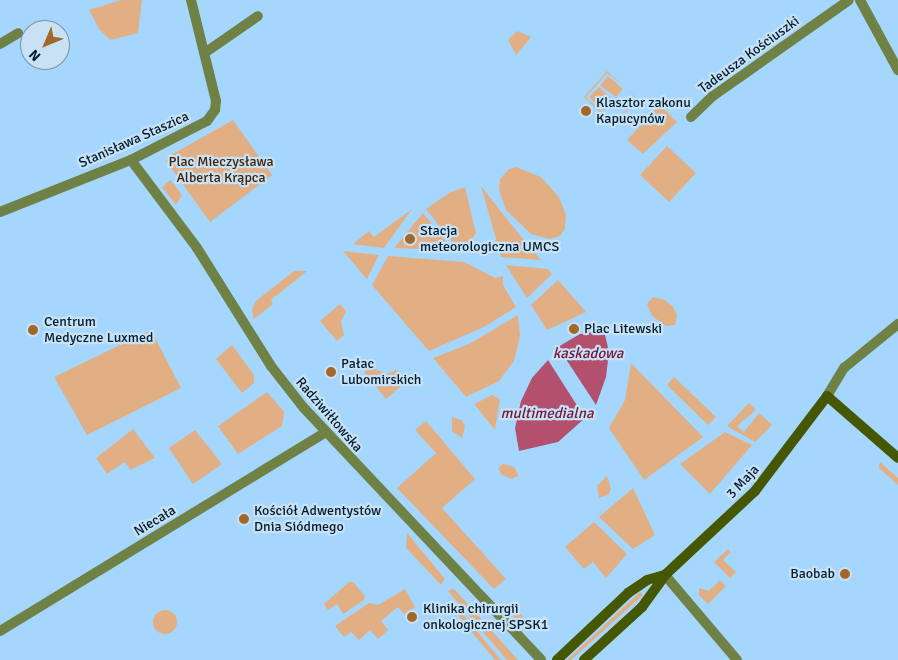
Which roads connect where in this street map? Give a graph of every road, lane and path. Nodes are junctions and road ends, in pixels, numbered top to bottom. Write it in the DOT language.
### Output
graph roads {
  1 [pos="191,0"];
  2 [pos="849,0"];
  3 [pos="860,0"];
  4 [pos="258,16"];
  5 [pos="18,33"];
  6 [pos="0,44"];
  7 [pos="206,52"];
  8 [pos="898,70"];
  9 [pos="691,117"];
  10 [pos="131,160"];
  11 [pos="0,212"];
  12 [pos="898,324"];
  13 [pos="827,396"];
  14 [pos="325,433"];
  15 [pos="898,458"];
  16 [pos="665,575"];
  17 [pos="0,631"];
  18 [pos="541,660"];
  19 [pos="558,660"];
  20 [pos="584,660"];
  21 [pos="737,660"];
  1 -- 7 [label="street, Stanisława Staszica"];
  2 -- 9 [label="street, Tadeusza Kościuszki"];
  3 -- 8 [label="street"];
  4 -- 7 [label="street"];
  5 -- 6 [label="street"];
  7 -- 10 [label="street, Stanisława Staszica"];
  10 -- 11 [label="street, Stanisława Staszica"];
  10 -- 14 [label="street, Radziwiłłowska"];
  12 -- 13 [label="street"];
  13 -- 15 [label="street"];
  13 -- 16 [label="street, 3 Maja"];
  14 -- 17 [label="street, Niecała"];
  14 -- 18 [label="street, Radziwiłłowska"];
  16 -- 19 [label="street, 3 Maja"];
  16 -- 20 [label="street, 3 Maja"];
  16 -- 21 [label="street"];
}
